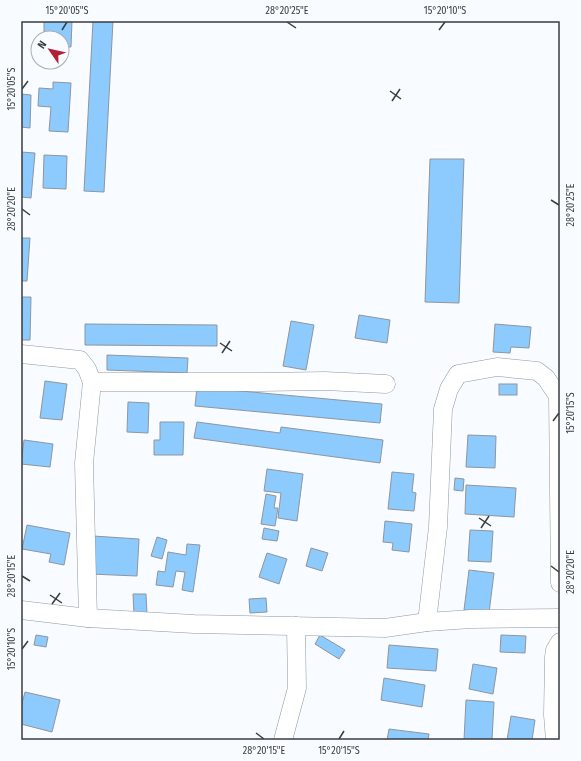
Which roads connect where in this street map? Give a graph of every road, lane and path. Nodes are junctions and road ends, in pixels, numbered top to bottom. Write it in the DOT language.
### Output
graph roads {
  1 [pos="21,354"];
  2 [pos="92,382"];
  3 [pos="386,384"];
  4 [pos="560,583"];
  5 [pos="21,610"];
  6 [pos="88,618"];
  7 [pos="560,618"];
  8 [pos="427,622"];
  9 [pos="296,626"];
  10 [pos="560,642"];
  11 [pos="283,740"];
  12 [pos="555,740"];
  1 -- 2 [label="street"];
  2 -- 3 [label="street"];
  2 -- 6 [label="street"];
  4 -- 8 [label="street"];
  5 -- 6 [label="street"];
  6 -- 9 [label="street"];
  7 -- 8 [label="street"];
  8 -- 9 [label="street"];
  9 -- 11 [label="street"];
  10 -- 12 [label="street"];
}
